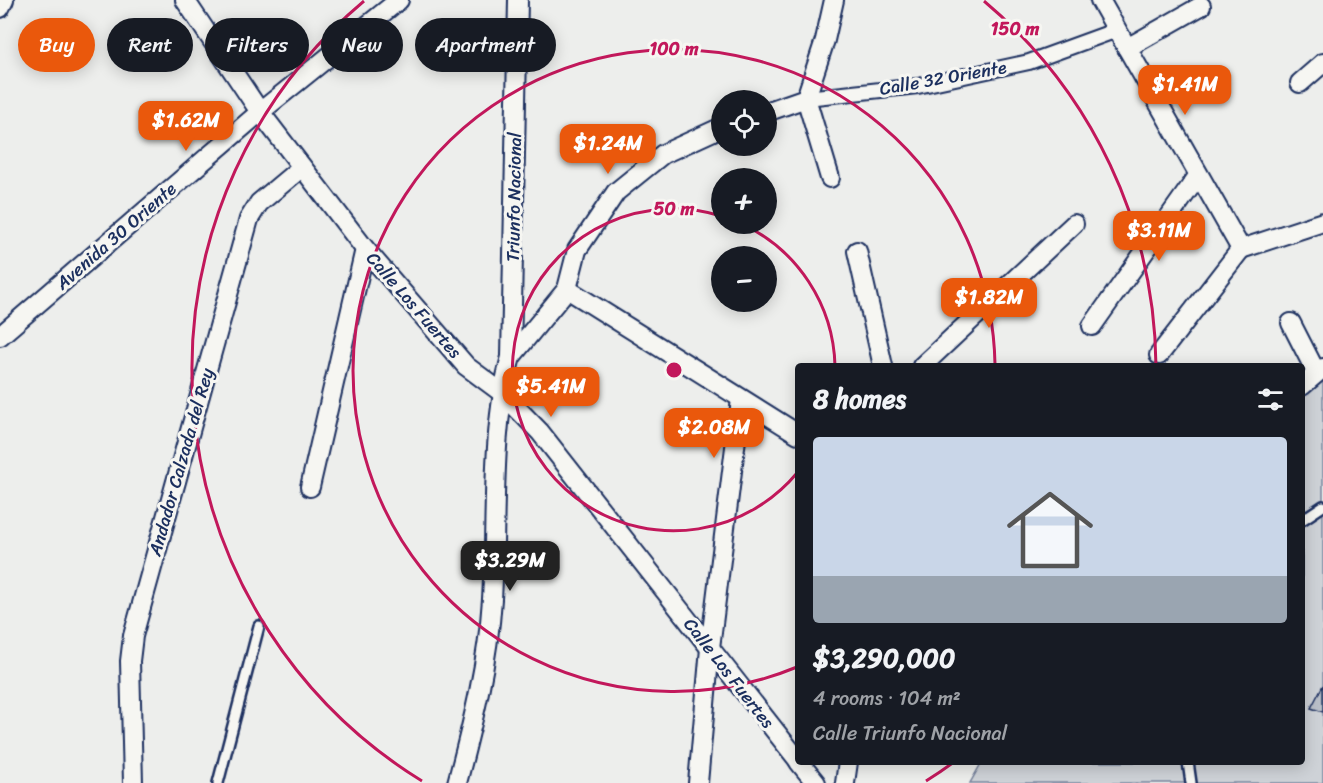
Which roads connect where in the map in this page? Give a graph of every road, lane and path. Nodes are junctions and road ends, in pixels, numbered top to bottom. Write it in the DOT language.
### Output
graph roads {
  1 [pos="4,0"];
  2 [pos="185,0"];
  3 [pos="399,0"];
  4 [pos="518,0"];
  5 [pos="834,0"];
  6 [pos="1100,0"];
  7 [pos="1201,6"];
  8 [pos="0,8"];
  9 [pos="1117,30"];
  10 [pos="1127,48"];
  11 [pos="1323,63"];
  12 [pos="1300,83"];
  13 [pos="806,98"];
  14 [pos="777,107"];
  15 [pos="260,112"];
  16 [pos="711,132"];
  17 [pos="302,167"];
  18 [pos="1198,176"];
  19 [pos="830,178"];
  20 [pos="1323,222"];
  21 [pos="1074,224"];
  22 [pos="365,249"];
  23 [pos="1241,249"];
  24 [pos="857,251"];
  25 [pos="567,289"];
  26 [pos="1292,323"];
  27 [pos="1092,326"];
  28 [pos="0,336"];
  29 [pos="1159,355"];
  30 [pos="511,357"];
  31 [pos="881,363"];
  32 [pos="925,363"];
  33 [pos="1320,370"];
  34 [pos="1305,383"];
  35 [pos="501,392"];
  36 [pos="741,399"];
  37 [pos="795,432"];
  38 [pos="310,487"];
  39 [pos="1323,506"];
  40 [pos="1305,518"];
  41 [pos="259,626"];
  42 [pos="710,648"];
  43 [pos="795,756"];
  44 [pos="802,765"];
  45 [pos="848,765"];
  46 [pos="1188,765"];
  47 [pos="133,783"];
  48 [pos="218,783"];
  49 [pos="457,783"];
  50 [pos="698,783"];
  51 [pos="816,783"];
  52 [pos="845,783"];
  53 [pos="1191,783"];
  1 -- 8 [label="street"];
  2 -- 15 [label="street, Calle Los Fuertes"];
  3 -- 15 [label="street, Avenida 30 Oriente"];
  4 -- 30 [label="street, Triunfo Nacional"];
  5 -- 13 [label="street"];
  6 -- 9 [label="street"];
  7 -- 10 [label="street"];
  9 -- 10 [label="street"];
  9 -- 13 [label="street, Calle 32 Oriente"];
  10 -- 18 [label="street"];
  11 -- 12 [label="street"];
  13 -- 14 [label="street, Calle 32 Oriente"];
  13 -- 19 [label="street"];
  15 -- 17 [label="street, Calle Los Fuertes"];
  15 -- 28 [label="street, Avenida 30 Oriente"];
  16 -- 25 [label="street"];
  17 -- 22 [label="street, Calle Los Fuertes"];
  17 -- 47 [label="street, Andador Calzada del Rey"];
  18 -- 23 [label="street"];
  18 -- 27 [label="street"];
  20 -- 23 [label="street"];
  21 -- 32 [label="street"];
  22 -- 35 [label="street, Calle Los Fuertes"];
  22 -- 38 [label="street"];
  23 -- 29 [label="street"];
  24 -- 31 [label="street"];
  25 -- 30 [label="street"];
  25 -- 36 [label="street"];
  26 -- 33 [label="street"];
  30 -- 35 [label="street, Triunfo Nacional"];
  33 -- 34 [label="street"];
  35 -- 42 [label="street, Calle Los Fuertes"];
  35 -- 49 [label="street, Triunfo Nacional"];
  36 -- 37 [label="street"];
  36 -- 42 [label="street"];
  39 -- 40 [label="lane"];
  41 -- 48 [label="lane"];
  42 -- 43 [label="street, Calle Los Fuertes"];
  42 -- 50 [label="street"];
  44 -- 51 [label="street, Calle Los Fuertes"];
  45 -- 52 [label="street"];
  46 -- 53 [label="lane"];
}
